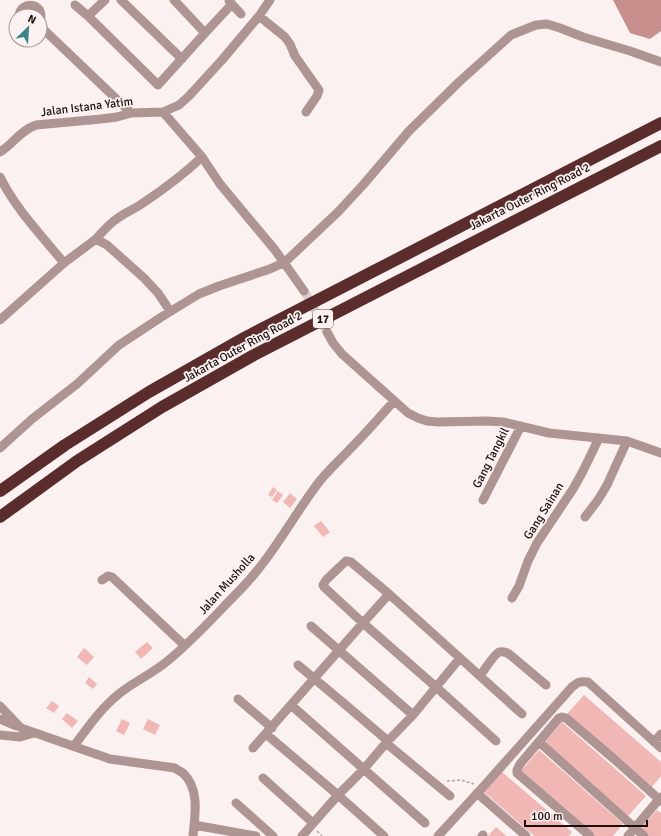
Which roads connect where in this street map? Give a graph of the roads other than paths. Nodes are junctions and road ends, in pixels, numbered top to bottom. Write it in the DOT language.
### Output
graph roads {
  1 [pos="105,0"];
  2 [pos="121,0"];
  3 [pos="270,0"];
  4 [pos="179,1"];
  5 [pos="230,2"];
  6 [pos="39,3"];
  7 [pos="75,5"];
  8 [pos="22,8"];
  9 [pos="241,14"];
  10 [pos="88,16"];
  11 [pos="259,16"];
  12 [pos="205,33"];
  13 [pos="48,34"];
  14 [pos="182,59"];
  15 [pos="661,62"];
  16 [pos="163,112"];
  17 [pos="306,112"];
  18 [pos="130,113"];
  19 [pos="661,123"];
  20 [pos="661,146"];
  21 [pos="0,152"];
  22 [pos="202,158"];
  23 [pos="0,177"];
  24 [pos="96,239"];
  25 [pos="284,262"];
  26 [pos="64,263"];
  27 [pos="304,291"];
  28 [pos="170,311"];
  29 [pos="0,320"];
  30 [pos="326,332"];
  31 [pos="394,401"];
  32 [pos="521,426"];
  33 [pos="599,438"];
  34 [pos="627,441"];
  35 [pos="0,448"];
  36 [pos="661,453"];
  37 [pos="0,491"];
  38 [pos="483,500"];
  39 [pos="0,517"];
  40 [pos="585,517"];
  41 [pos="102,580"];
  42 [pos="389,594"];
  43 [pos="512,598"];
  44 [pos="363,623"];
  45 [pos="311,626"];
  46 [pos="184,646"];
  47 [pos="339,651"];
  48 [pos="460,658"];
  49 [pos="298,666"];
  50 [pos="480,676"];
  51 [pos="315,678"];
  52 [pos="546,685"];
  53 [pos="436,686"];
  54 [pos="238,699"];
  55 [pos="291,705"];
  56 [pos="0,706"];
  57 [pos="522,714"];
  58 [pos="413,715"];
  59 [pos="0,719"];
  60 [pos="21,728"];
  61 [pos="269,731"];
  62 [pos="34,733"];
  63 [pos="661,734"];
  64 [pos="0,735"];
  65 [pos="496,741"];
  66 [pos="387,742"];
  67 [pos="539,742"];
  68 [pos="657,745"];
  69 [pos="74,746"];
  70 [pos="253,748"];
  71 [pos="363,770"];
  72 [pos="263,778"];
  73 [pos="480,790"];
  74 [pos="338,795"];
  75 [pos="450,796"];
  76 [pos="660,799"];
  77 [pos="236,803"];
  78 [pos="313,823"];
  79 [pos="425,823"];
  80 [pos="194,825"];
  81 [pos="635,828"];
  82 [pos="220,833"];
  83 [pos="588,835"];
  84 [pos="193,836"];
  85 [pos="256,836"];
  86 [pos="273,836"];
  87 [pos="302,836"];
  88 [pos="384,836"];
  89 [pos="438,836"];
  90 [pos="526,836"];
  91 [pos="628,836"];
  92 [pos="644,836"];
  1 -- 10 [label="street"];
  2 -- 14 [label="street"];
  3 -- 11 [label="street"];
  4 -- 12 [label="street"];
  5 -- 9 [label="street"];
  5 -- 12 [label="street"];
  6 -- 8 [label="street"];
  7 -- 10 [label="street"];
  10 -- 14 [label="street"];
  11 -- 16 [label="street"];
  11 -- 17 [label="street"];
  12 -- 14 [label="street"];
  13 -- 18 [label="street"];
  15 -- 25 [label="street"];
  16 -- 18 [label="street, Jalan Istana Yatim"];
  16 -- 22 [label="street"];
  18 -- 21 [label="street, Jalan Istana Yatim"];
  19 -- 37 [label="highway, Jakarta Outer Ring Road 2 / 17"];
  20 -- 39 [label="highway, Jakarta Outer Ring Road 2 / 17"];
  22 -- 24 [label="street"];
  22 -- 25 [label="street"];
  23 -- 26 [label="street"];
  24 -- 26 [label="street"];
  24 -- 28 [label="street"];
  25 -- 27 [label="street"];
  25 -- 28 [label="street"];
  26 -- 29 [label="street"];
  28 -- 35 [label="street"];
  30 -- 31 [label="street"];
  31 -- 32 [label="street"];
  31 -- 46 [label="street, Jalan Musholla"];
  32 -- 33 [label="street"];
  32 -- 38 [label="street, Gang Tangkil"];
  33 -- 34 [label="street"];
  33 -- 43 [label="street, Gang Sainan"];
  34 -- 36 [label="street"];
  34 -- 40 [label="street"];
  41 -- 46 [label="street"];
  42 -- 44 [label="street"];
  42 -- 44 [label="street"];
  42 -- 48 [label="street"];
  44 -- 47 [label="street"];
  44 -- 53 [label="street"];
  45 -- 47 [label="street"];
  46 -- 69 [label="street, Jalan Musholla"];
  47 -- 51 [label="street"];
  47 -- 58 [label="street"];
  48 -- 50 [label="street"];
  48 -- 53 [label="street"];
  49 -- 51 [label="street"];
  50 -- 52 [label="street"];
  50 -- 57 [label="street"];
  51 -- 55 [label="street"];
  51 -- 66 [label="street"];
  53 -- 58 [label="street"];
  53 -- 65 [label="street"];
  54 -- 61 [label="street"];
  55 -- 61 [label="street"];
  55 -- 71 [label="street"];
  56 -- 60 [label="street"];
  58 -- 66 [label="street"];
  59 -- 60 [label="street"];
  60 -- 62 [label="street"];
  61 -- 70 [label="street"];
  61 -- 74 [label="street"];
  62 -- 64 [label="street"];
  62 -- 69 [label="street"];
  63 -- 68 [label="street"];
  66 -- 71 [label="street"];
  66 -- 75 [label="street"];
  67 -- 76 [label="street"];
  67 -- 81 [label="street"];
  67 -- 83 [label="street"];
  68 -- 73 [label="street"];
  69 -- 80 [label="street"];
  71 -- 74 [label="street"];
  71 -- 79 [label="street"];
  72 -- 78 [label="street"];
  73 -- 89 [label="street"];
  73 -- 90 [label="street"];
  74 -- 78 [label="street"];
  74 -- 88 [label="street"];
  76 -- 81 [label="street"];
  77 -- 86 [label="street"];
  78 -- 87 [label="street"];
  80 -- 82 [label="street"];
  80 -- 84 [label="street"];
  81 -- 91 [label="street"];
  81 -- 92 [label="street"];
  82 -- 85 [label="street"];
}
